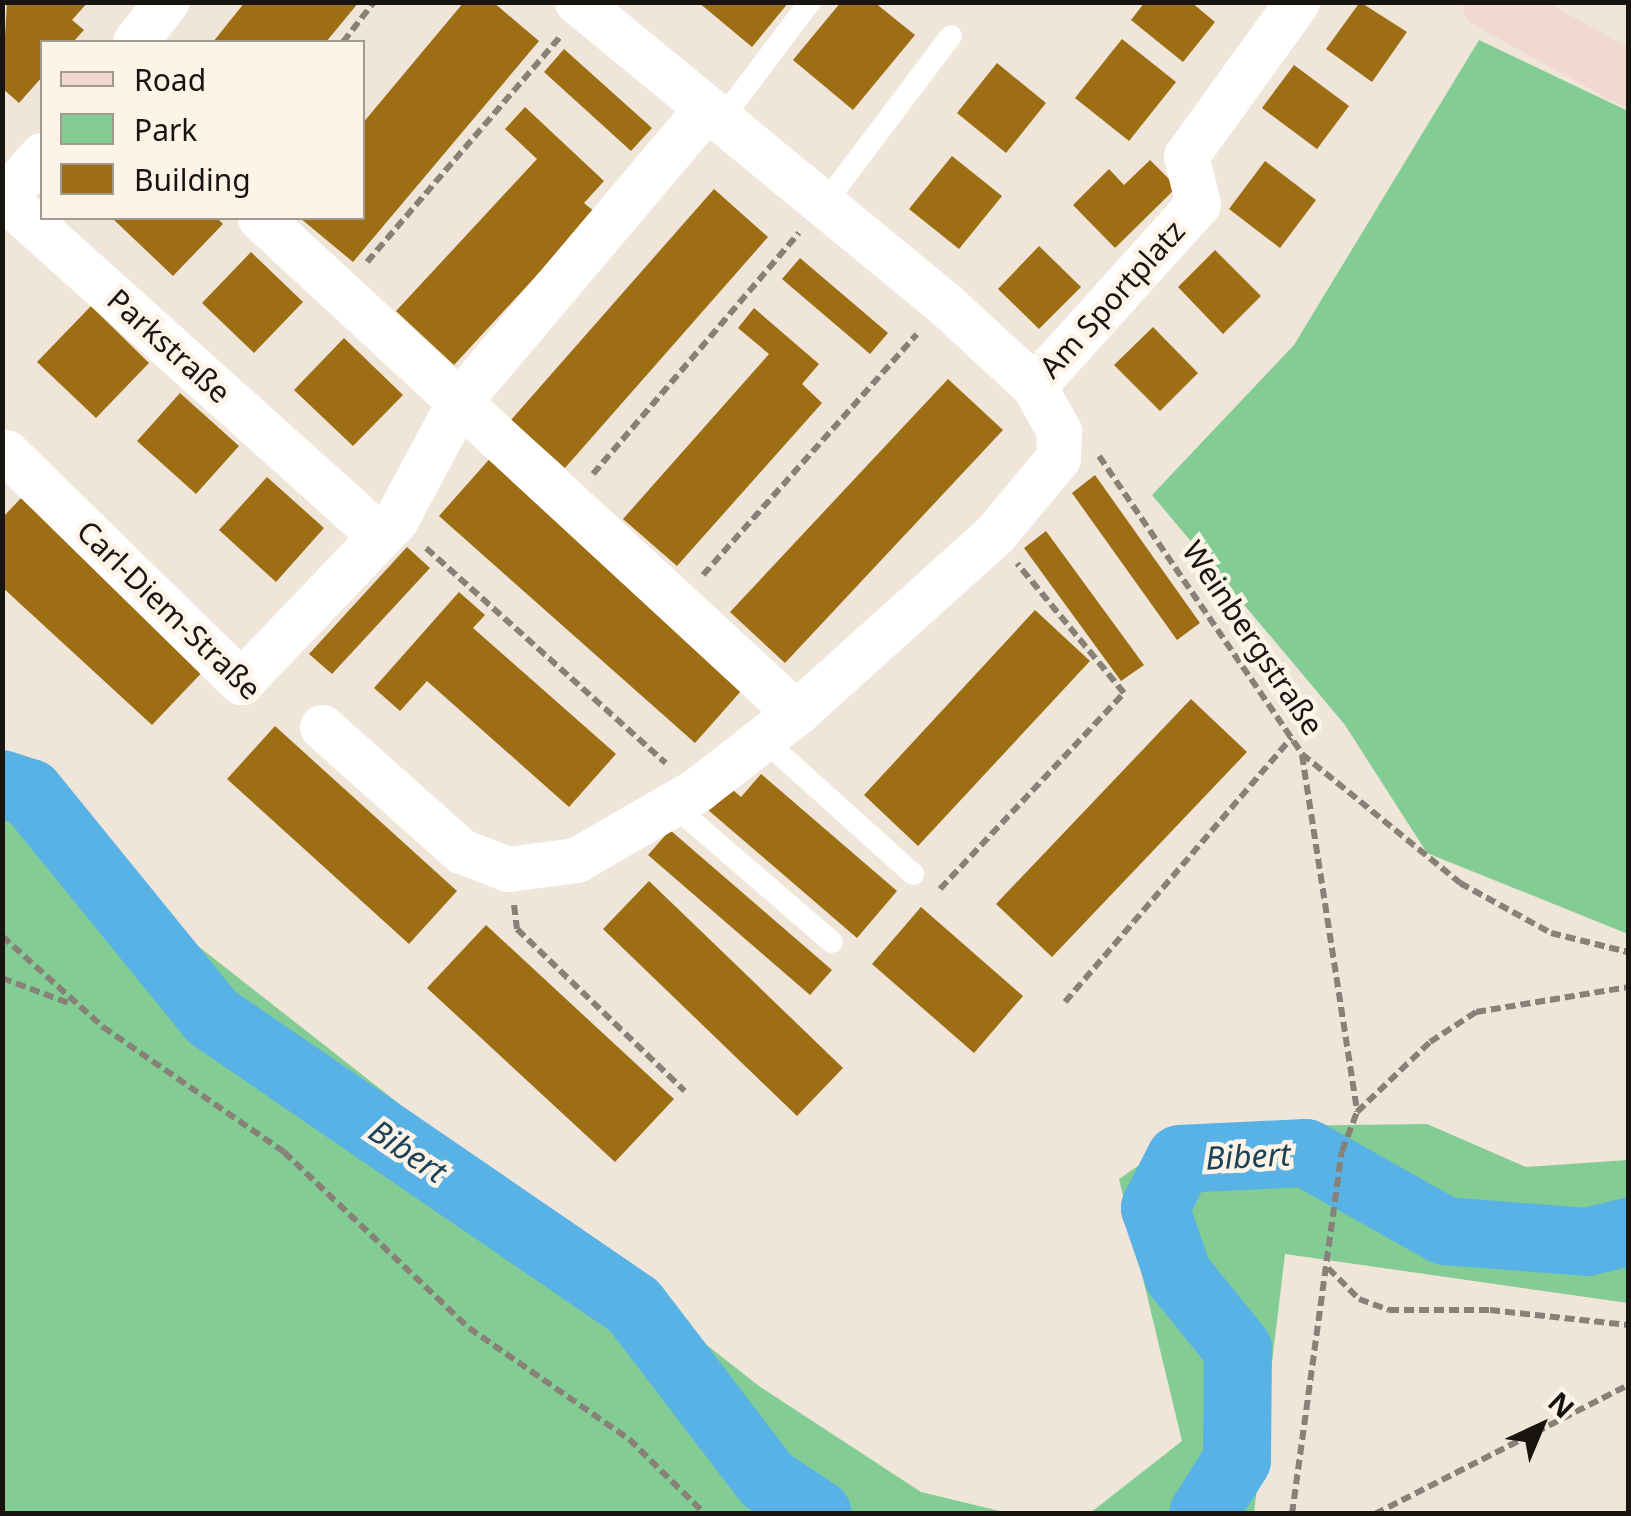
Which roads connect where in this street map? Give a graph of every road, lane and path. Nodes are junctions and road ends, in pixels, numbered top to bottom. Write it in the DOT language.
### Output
graph roads {
  1 [pos="166,2"];
  2 [pos="374,2"];
  3 [pos="810,2"];
  4 [pos="1297,2"];
  5 [pos="1490,2"];
  6 [pos="581,5"];
  7 [pos="951,36"];
  8 [pos="137,40"];
  9 [pos="344,40"];
  10 [pos="1628,78"];
  11 [pos="713,114"];
  12 [pos="40,157"];
  13 [pos="825,203"];
  14 [pos="262,220"];
  15 [pos="342,292"];
  16 [pos="944,303"];
  17 [pos="1034,386"];
  18 [pos="460,400"];
  19 [pos="1091,446"];
  20 [pos="6,452"];
  21 [pos="569,502"];
  22 [pos="386,527"];
  23 [pos="994,535"];
  24 [pos="678,603"];
  25 [pos="780,726"];
  26 [pos="322,727"];
  27 [pos="1291,738"];
  28 [pos="1302,754"];
  29 [pos="685,797"];
  30 [pos="508,869"];
  31 [pos="913,874"];
  32 [pos="936,893"];
  33 [pos="2,936"];
  34 [pos="832,942"];
  35 [pos="1628,952"];
  36 [pos="2,978"];
  37 [pos="1628,987"];
  38 [pos="1065,1002"];
  39 [pos="75,1005"];
  40 [pos="685,1091"];
  41 [pos="1357,1112"];
  42 [pos="1328,1268"];
  43 [pos="1628,1325"];
  44 [pos="1628,1384"];
  45 [pos="705,1514"];
  46 [pos="1292,1514"];
  47 [pos="1375,1514"];
  1 -- 8 [label="street"];
  2 -- 9 [label="path"];
  3 -- 11 [label="lane"];
  4 -- 17 [label="street, Am Sportplatz"];
  5 -- 10 [label="main road"];
  6 -- 11 [label="street, Am Sportplatz"];
  6 -- 15 [label="path"];
  7 -- 13 [label="lane"];
  11 -- 13 [label="street, Am Sportplatz"];
  11 -- 18 [label="street"];
  12 -- 22 [label="street, Parkstraße"];
  13 -- 16 [label="street, Am Sportplatz"];
  13 -- 21 [label="path"];
  14 -- 15 [label="street"];
  15 -- 18 [label="street"];
  16 -- 17 [label="street, Am Sportplatz"];
  16 -- 24 [label="path"];
  17 -- 23 [label="street"];
  18 -- 21 [label="street"];
  18 -- 22 [label="street"];
  19 -- 27 [label="path, Weinbergstraße"];
  20 -- 22 [label="street, Carl-Diem-Straße"];
  21 -- 24 [label="street"];
  22 -- 29 [label="path"];
  23 -- 25 [label="street"];
  23 -- 32 [label="path"];
  24 -- 25 [label="street"];
  25 -- 29 [label="street"];
  25 -- 31 [label="lane"];
  26 -- 30 [label="street"];
  27 -- 28 [label="path, Weinbergstraße"];
  27 -- 38 [label="path"];
  28 -- 35 [label="path, Weinbergstraße"];
  28 -- 41 [label="path"];
  29 -- 30 [label="street"];
  29 -- 34 [label="lane"];
  30 -- 40 [label="path"];
  33 -- 39 [label="path"];
  36 -- 39 [label="path"];
  37 -- 41 [label="path"];
  39 -- 45 [label="path"];
  41 -- 42 [label="path"];
  42 -- 43 [label="path"];
  42 -- 46 [label="path"];
  44 -- 47 [label="path"];
}
